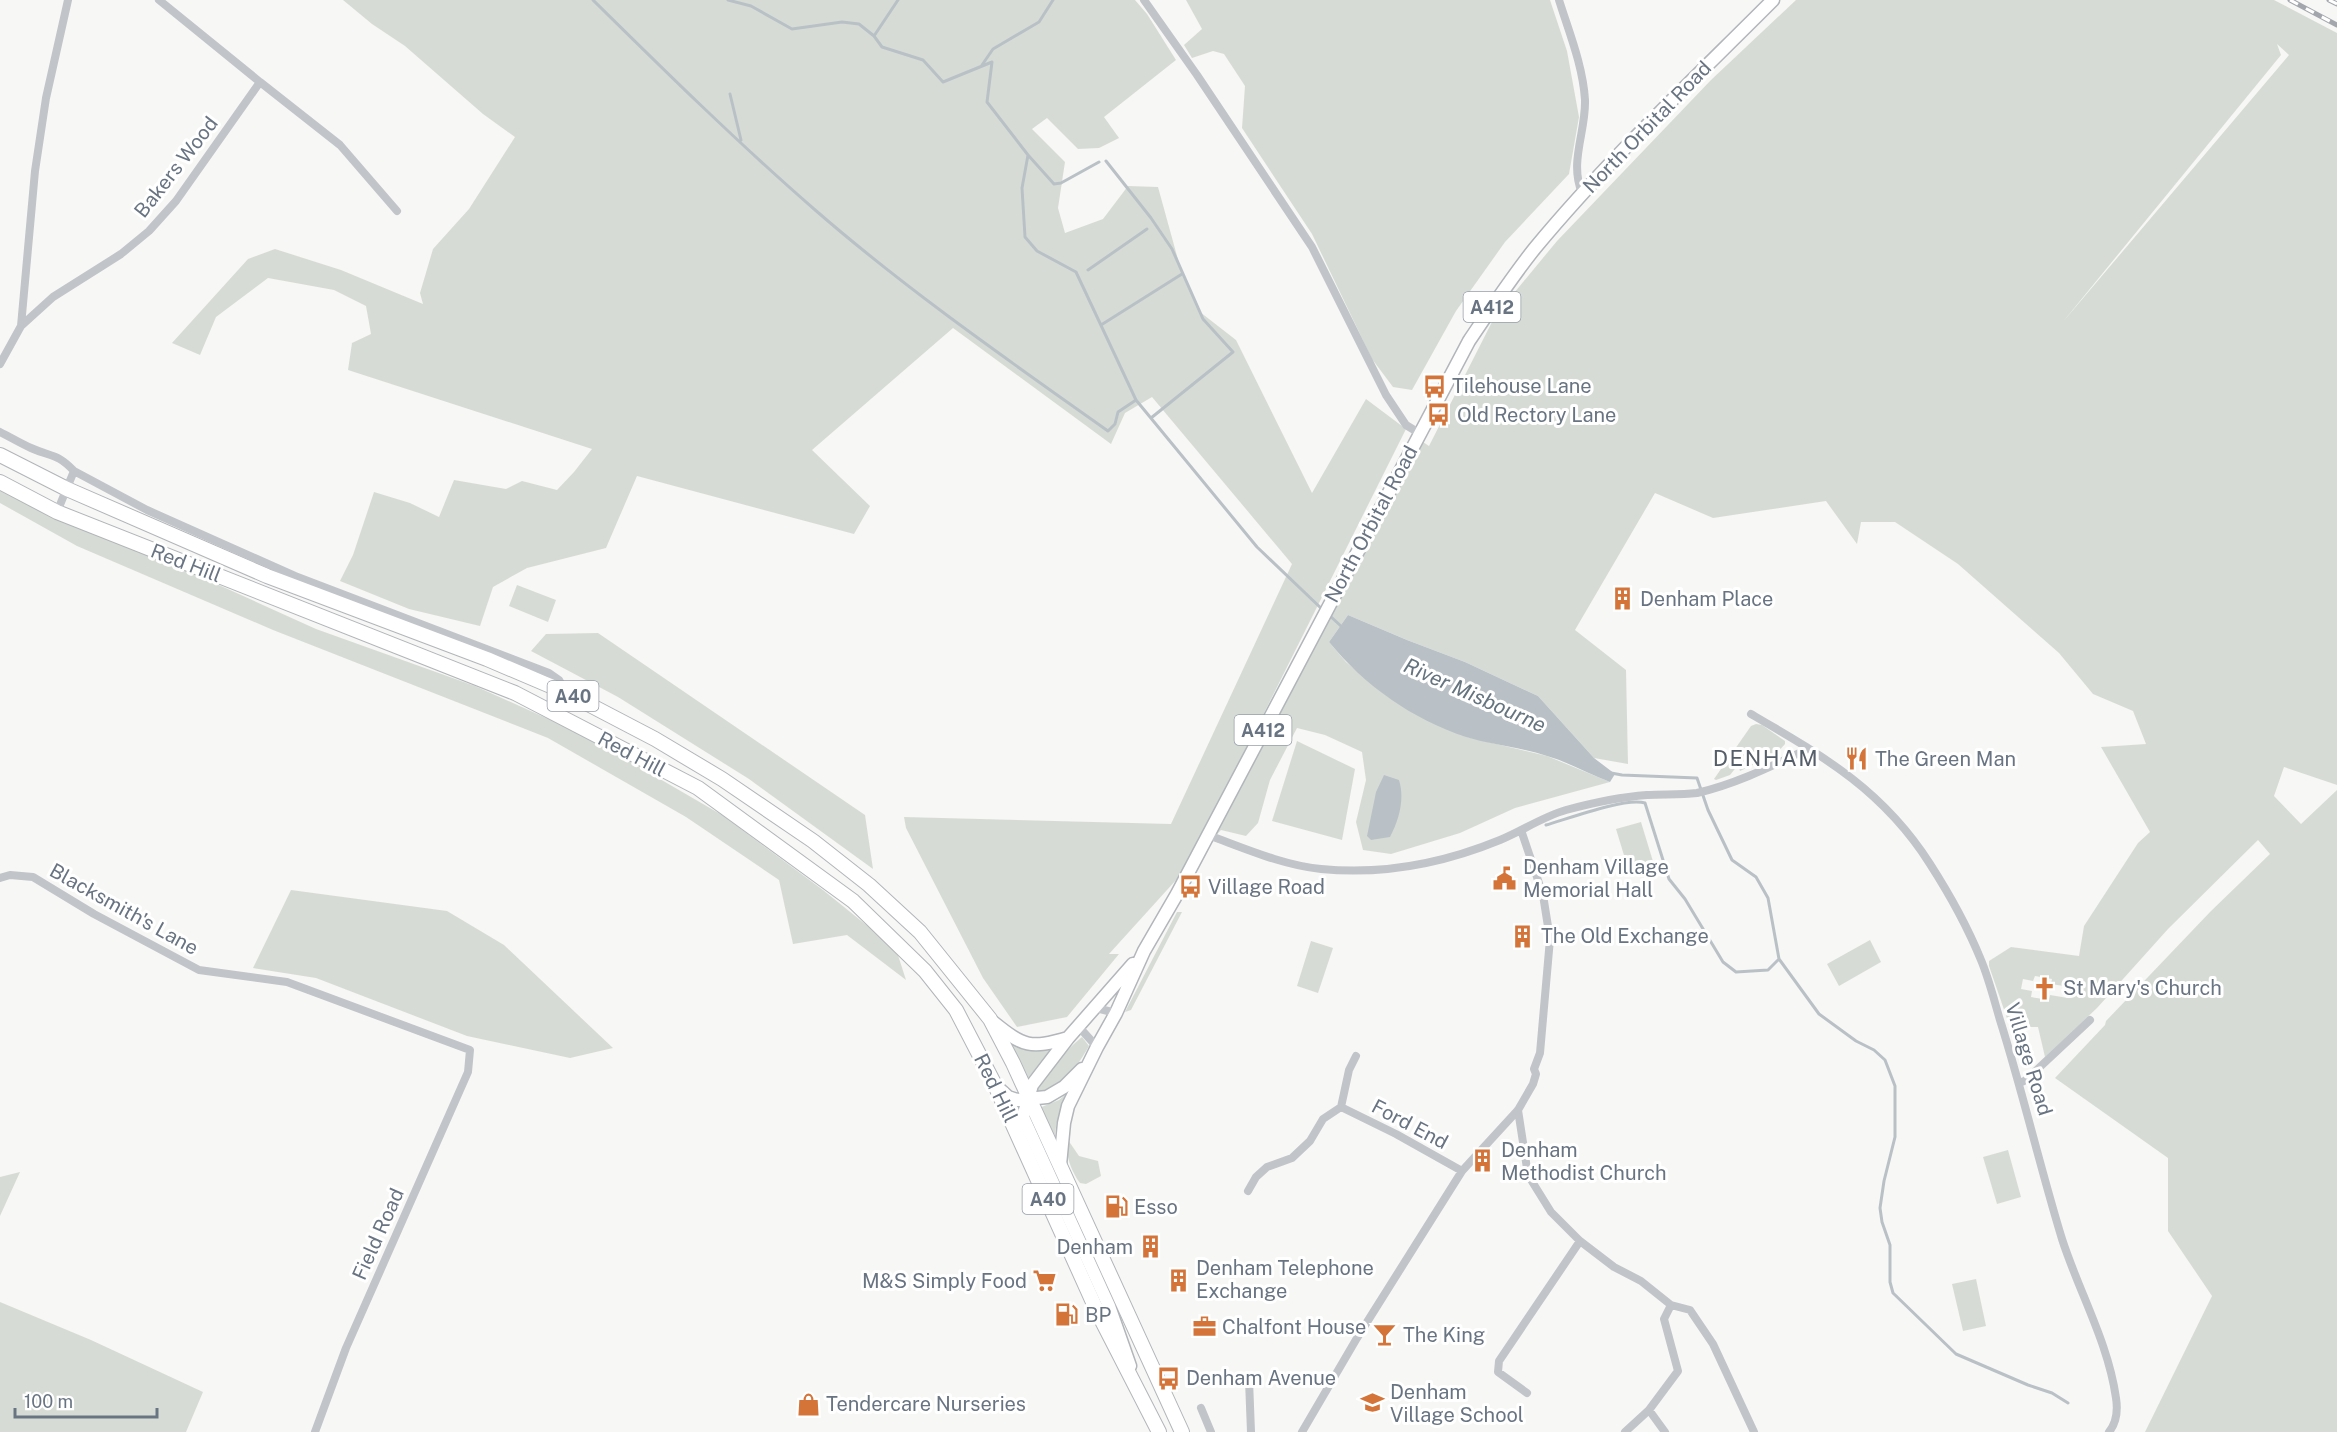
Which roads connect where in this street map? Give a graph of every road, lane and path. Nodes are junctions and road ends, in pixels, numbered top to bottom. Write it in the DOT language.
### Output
graph roads {
  1 [pos="68,0"];
  2 [pos="159,0"];
  3 [pos="1144,0"];
  4 [pos="1559,0"];
  5 [pos="1773,0"];
  6 [pos="260,82"];
  7 [pos="1582,193"];
  8 [pos="397,211"];
  9 [pos="21,326"];
  10 [pos="0,364"];
  11 [pos="0,432"];
  12 [pos="1419,433"];
  13 [pos="0,455"];
  14 [pos="74,471"];
  15 [pos="0,482"];
  16 [pos="67,489"];
  17 [pos="57,512"];
  18 [pos="567,693"];
  19 [pos="1750,714"];
  20 [pos="1808,749"];
  21 [pos="1521,830"];
  22 [pos="1208,835"];
  23 [pos="0,878"];
  24 [pos="1144,951"];
  25 [pos="1096,1008"];
  26 [pos="1116,1013"];
  27 [pos="990,1019"];
  28 [pos="2090,1020"];
  29 [pos="1079,1027"];
  30 [pos="1068,1038"];
  31 [pos="470,1050"];
  32 [pos="1094,1051"];
  33 [pos="1356,1056"];
  34 [pos="2020,1083"];
  35 [pos="995,1085"];
  36 [pos="1029,1099"];
  37 [pos="1341,1107"];
  38 [pos="1518,1110"];
  39 [pos="1060,1165"];
  40 [pos="1462,1171"];
  41 [pos="1248,1191"];
  42 [pos="1580,1241"];
  43 [pos="1671,1305"];
  44 [pos="1249,1380"];
  45 [pos="1527,1394"];
  46 [pos="1143,1401"];
  47 [pos="1201,1408"];
  48 [pos="1649,1410"];
  49 [pos="315,1432"];
  50 [pos="1159,1432"];
  51 [pos="1182,1432"];
  52 [pos="1211,1432"];
  53 [pos="1251,1432"];
  54 [pos="1302,1432"];
  55 [pos="1624,1432"];
  56 [pos="1665,1432"];
  57 [pos="1754,1432"];
  58 [pos="2109,1432"];
  1 -- 9 [label="street, Bakers Wood"];
  2 -- 6 [label="street"];
  3 -- 12 [label="street"];
  4 -- 7 [label="street"];
  5 -- 7 [label="main road, North Orbital Road / A412"];
  6 -- 8 [label="street"];
  6 -- 9 [label="street, Bakers Wood"];
  7 -- 12 [label="main road, North Orbital Road / A412"];
  9 -- 10 [label="street, Bakers Wood"];
  11 -- 14 [label="street, Red Hill"];
  12 -- 22 [label="main road, North Orbital Road / A412"];
  13 -- 16 [label="highway, Red Hill / A40"];
  14 -- 16 [label="street"];
  14 -- 18 [label="street, Red Hill"];
  15 -- 17 [label="highway, Red Hill / A40"];
  16 -- 17 [label="street"];
  16 -- 18 [label="highway, Red Hill / A40"];
  17 -- 35 [label="highway, Red Hill / A40"];
  18 -- 27 [label="highway, Red Hill / A40"];
  19 -- 20 [label="street, Village Road"];
  20 -- 21 [label="street"];
  20 -- 34 [label="street, Village Road"];
  21 -- 22 [label="street"];
  21 -- 38 [label="street"];
  22 -- 24 [label="main road, North Orbital Road / A412"];
  23 -- 31 [label="street, Blacksmith's Lane"];
  24 -- 25 [label="main road, North Orbital Road / A412"];
  24 -- 26 [label="main road, North Orbital Road"];
  25 -- 26 [label="street"];
  25 -- 29 [label="main road, North Orbital Road / A412"];
  26 -- 32 [label="main road, North Orbital Road"];
  27 -- 30 [label="main road, A412"];
  27 -- 36 [label="highway, Red Hill / A40"];
  28 -- 34 [label="street"];
  29 -- 30 [label="main road, North Orbital Road / A412"];
  29 -- 32 [label="street"];
  30 -- 36 [label="main road, North Orbital Road / A412"];
  31 -- 49 [label="street, Field Road"];
  32 -- 36 [label="main road"];
  32 -- 39 [label="main road, North Orbital Road"];
  33 -- 37 [label="street, Ford End"];
  34 -- 58 [label="street, Village Road"];
  35 -- 36 [label="main road"];
  35 -- 46 [label="highway, Red Hill / A40"];
  36 -- 39 [label="highway, A40"];
  36 -- 46 [label="main road"];
  37 -- 40 [label="street, Ford End"];
  37 -- 41 [label="street, Ford End"];
  38 -- 40 [label="street"];
  38 -- 42 [label="street"];
  39 -- 51 [label="highway, A40"];
  40 -- 54 [label="street"];
  42 -- 43 [label="street"];
  42 -- 45 [label="street"];
  43 -- 48 [label="street"];
  43 -- 57 [label="street"];
  44 -- 53 [label="street"];
  46 -- 50 [label="highway, A40"];
  47 -- 52 [label="street"];
  48 -- 55 [label="street"];
  48 -- 56 [label="street"];
}
